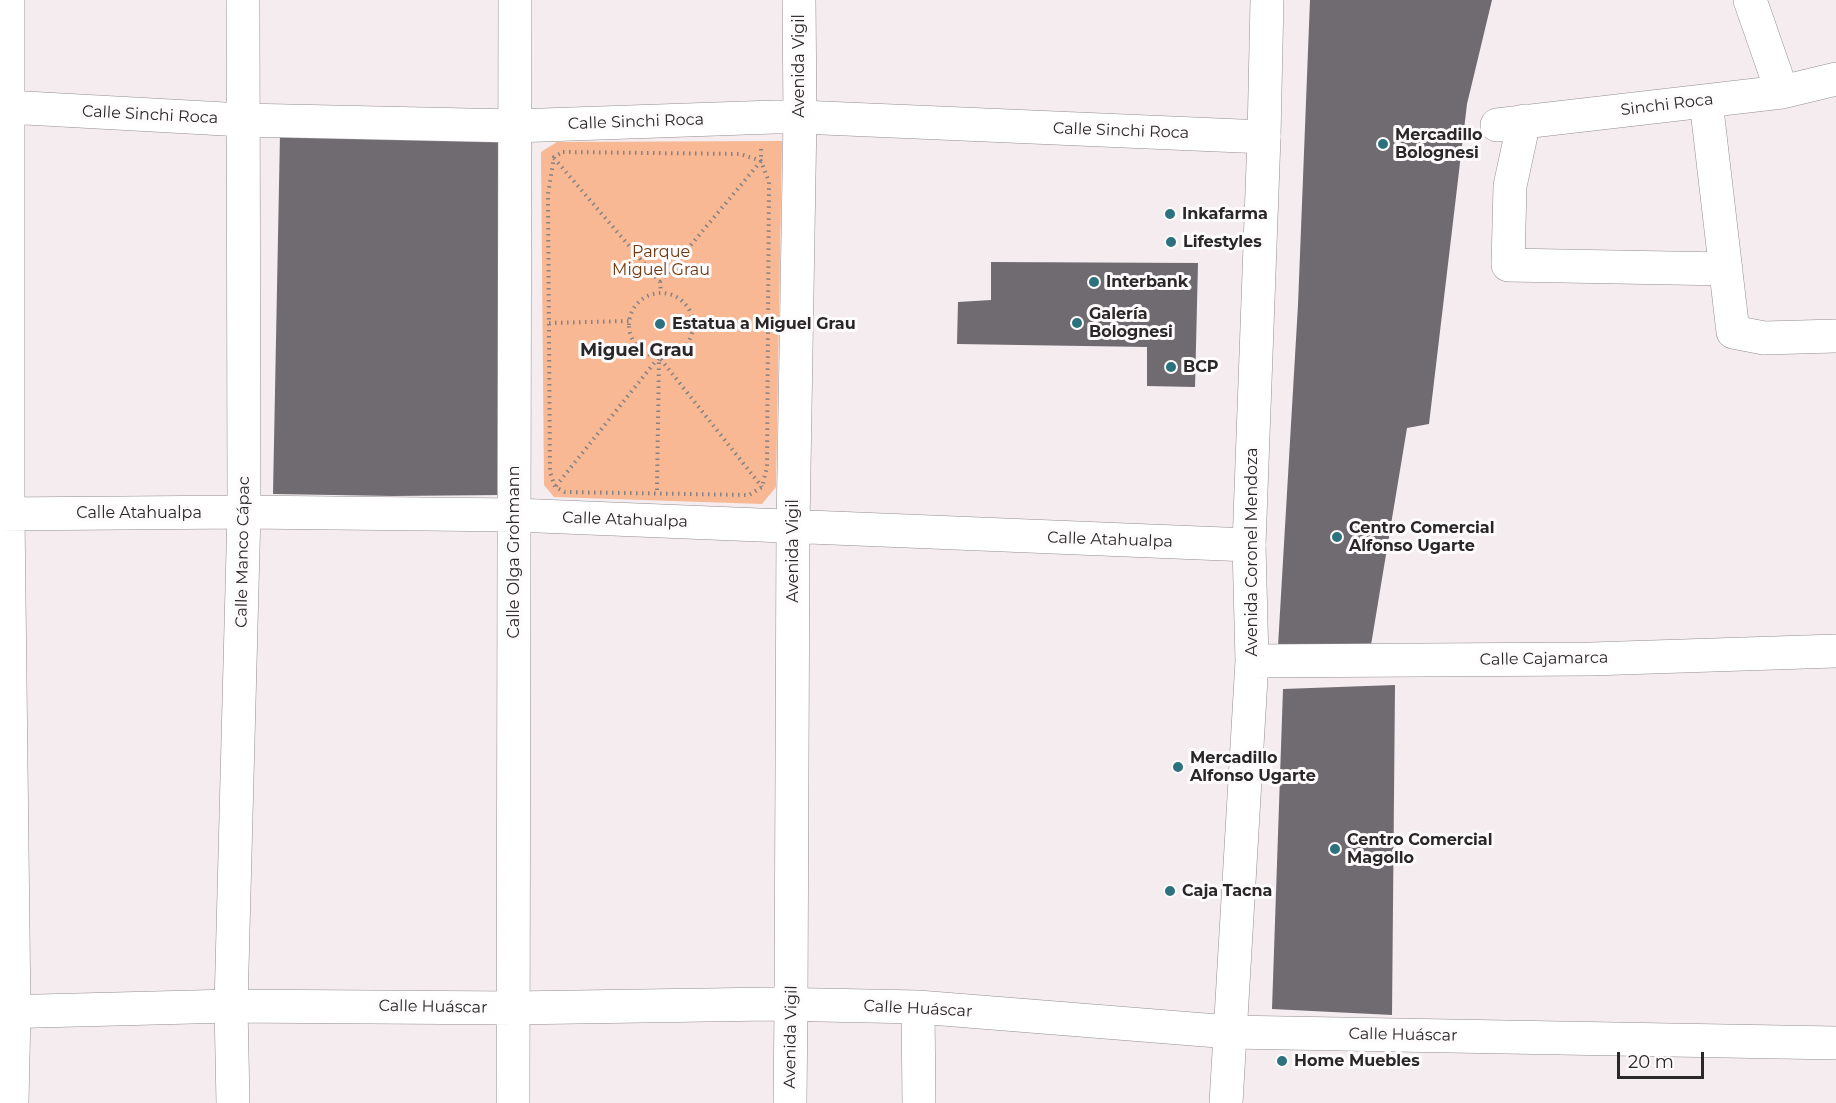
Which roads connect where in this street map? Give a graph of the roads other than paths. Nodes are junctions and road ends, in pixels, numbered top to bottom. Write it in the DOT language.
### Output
graph roads {
  1 [pos="8,0"];
  2 [pos="243,0"];
  3 [pos="515,0"];
  4 [pos="799,0"];
  5 [pos="1267,0"];
  6 [pos="1750,0"];
  7 [pos="1836,79"];
  8 [pos="1782,92"];
  9 [pos="1706,101"];
  10 [pos="7,107"];
  11 [pos="800,117"];
  12 [pos="243,120"];
  13 [pos="514,126"];
  14 [pos="1264,137"];
  15 [pos="1726,269"];
  16 [pos="1836,336"];
  17 [pos="244,512"];
  18 [pos="4,514"];
  19 [pos="514,515"];
  20 [pos="793,527"];
  21 [pos="1249,545"];
  22 [pos="1836,651"];
  23 [pos="1252,661"];
  24 [pos="791,1005"];
  25 [pos="231,1006"];
  26 [pos="918,1007"];
  27 [pos="513,1008"];
  28 [pos="7,1012"];
  29 [pos="1230,1032"];
  30 [pos="1836,1043"];
  31 [pos="12,1103"];
  32 [pos="233,1103"];
  33 [pos="513,1103"];
  34 [pos="790,1103"];
  35 [pos="919,1103"];
  36 [pos="1226,1103"];
  1 -- 10 [label="street"];
  2 -- 12 [label="street, Calle Manco Cápac"];
  3 -- 13 [label="street, Calle Olga Grohmann"];
  4 -- 11 [label="street, Avenida Vigil"];
  5 -- 14 [label="street, Avenida Coronel Mendoza"];
  6 -- 8 [label="street"];
  7 -- 8 [label="street, Sinchi Roca"];
  8 -- 9 [label="street, Sinchi Roca"];
  9 -- 15 [label="street"];
  9 -- 15 [label="street, Sinchi Roca"];
  10 -- 12 [label="street, Calle Sinchi Roca"];
  10 -- 18 [label="street"];
  11 -- 13 [label="street, Calle Sinchi Roca"];
  11 -- 14 [label="street, Calle Sinchi Roca"];
  11 -- 20 [label="street, Avenida Vigil"];
  12 -- 13 [label="street, Calle Sinchi Roca"];
  12 -- 17 [label="street, Calle Manco Cápac"];
  13 -- 19 [label="street, Calle Olga Grohmann"];
  14 -- 21 [label="street, Avenida Coronel Mendoza"];
  15 -- 16 [label="street"];
  17 -- 18 [label="street, Calle Atahualpa"];
  17 -- 19 [label="street, Calle Atahualpa"];
  17 -- 25 [label="street, Calle Manco Cápac"];
  18 -- 28 [label="street"];
  19 -- 20 [label="street, Calle Atahualpa"];
  19 -- 27 [label="street, Calle Olga Grohmann"];
  20 -- 21 [label="street, Calle Atahualpa"];
  20 -- 24 [label="street, Avenida Vigil"];
  21 -- 23 [label="street, Avenida Coronel Mendoza"];
  22 -- 23 [label="street, Calle Cajamarca"];
  23 -- 29 [label="street, Avenida Coronel Mendoza"];
  24 -- 26 [label="street, Calle Huáscar"];
  24 -- 27 [label="street, Calle Huáscar"];
  24 -- 34 [label="street, Avenida Vigil"];
  25 -- 27 [label="street, Calle Huáscar"];
  25 -- 28 [label="street, Calle Huáscar"];
  25 -- 32 [label="street, Calle Manco Cápac"];
  26 -- 29 [label="street, Calle Huáscar"];
  26 -- 35 [label="street"];
  27 -- 33 [label="street, Calle Olga Grohmann"];
  28 -- 31 [label="street"];
  29 -- 30 [label="street, Calle Huáscar"];
  29 -- 36 [label="street, Avenida Coronel Mendoza"];
}
